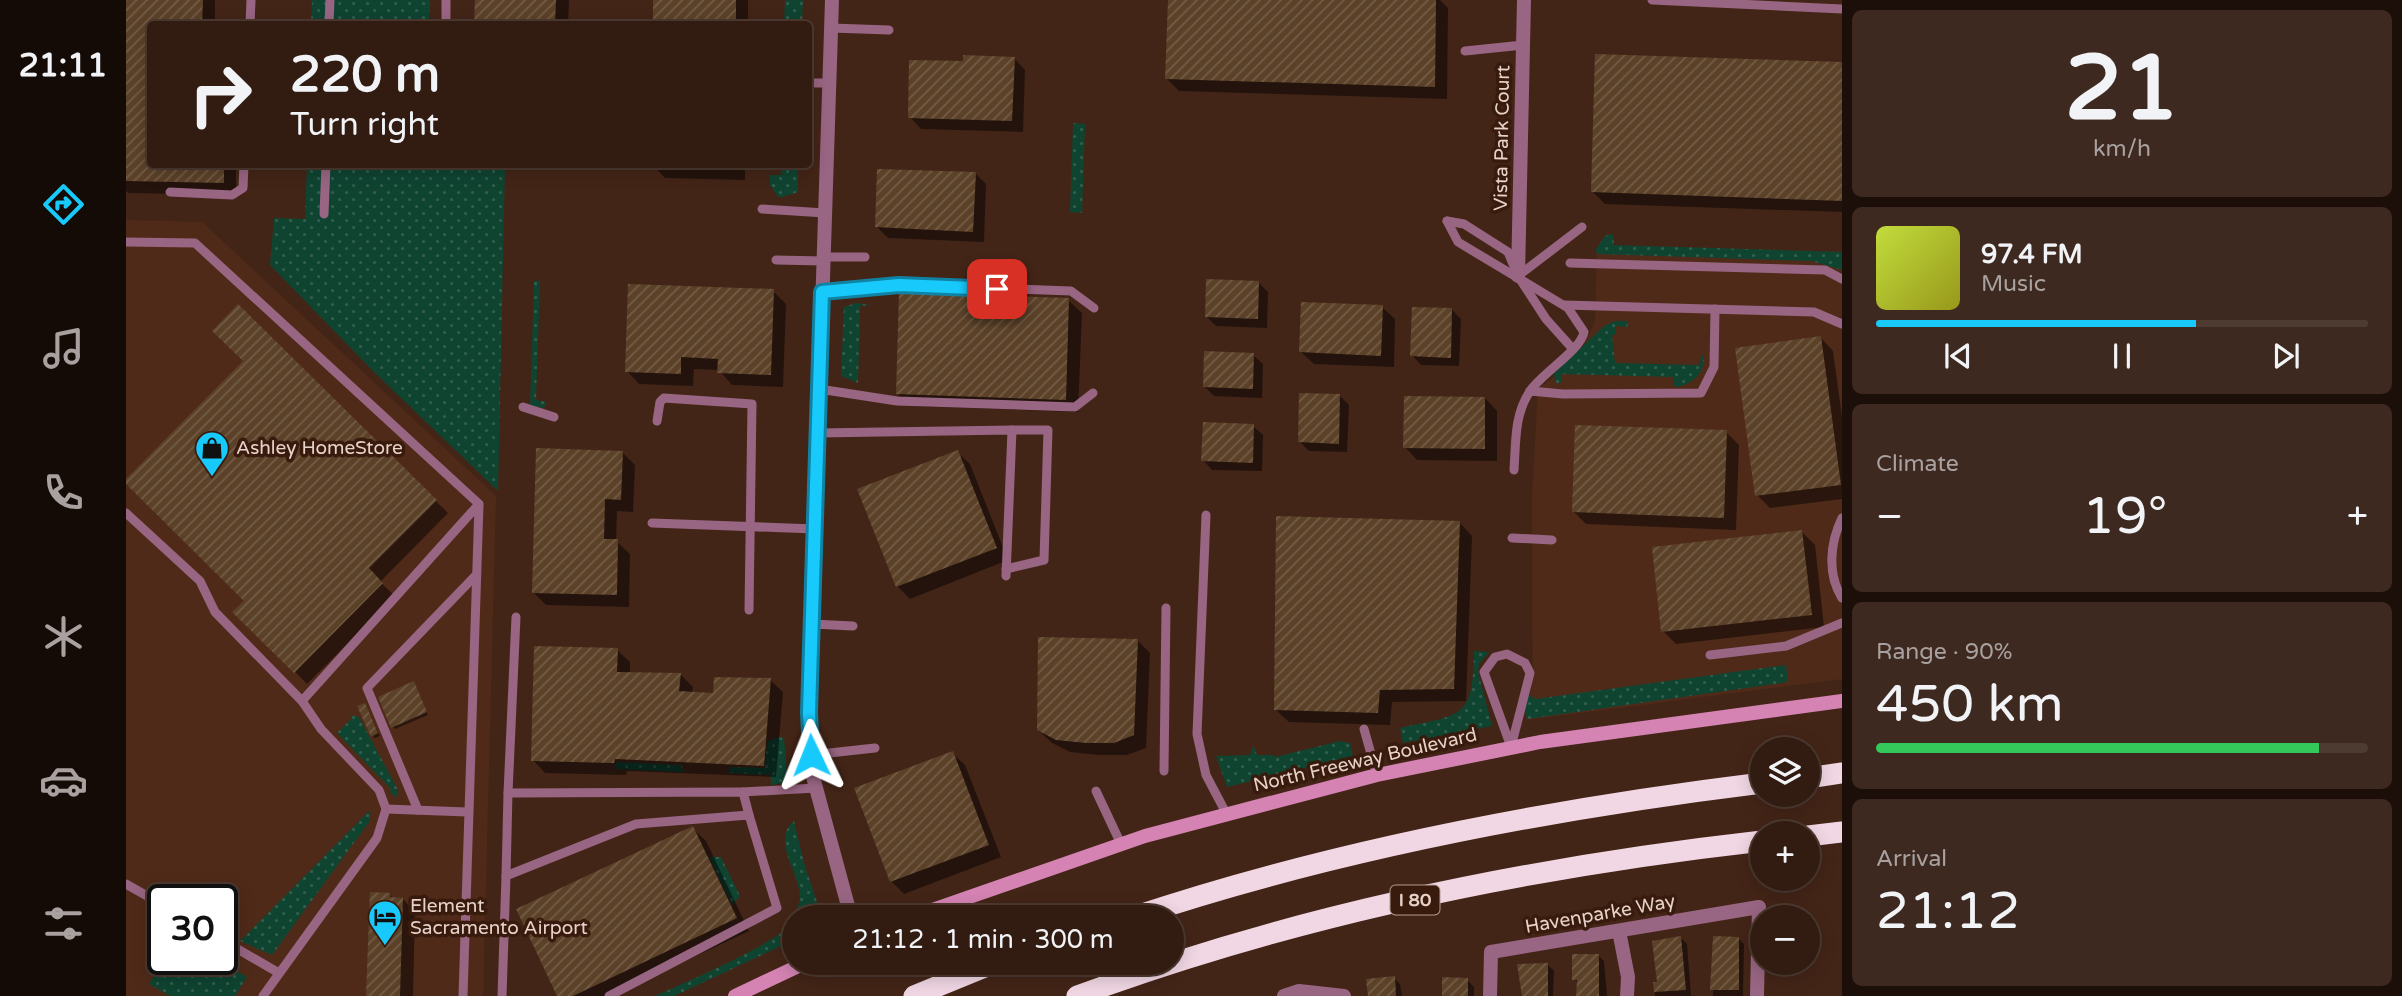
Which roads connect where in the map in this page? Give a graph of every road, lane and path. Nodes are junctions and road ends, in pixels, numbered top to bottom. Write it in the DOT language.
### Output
graph roads {
  1 [pos="251,0"];
  2 [pos="330,0"];
  3 [pos="446,0"];
  4 [pos="832,0"];
  5 [pos="1524,0"];
  6 [pos="1652,0"];
  7 [pos="1700,1"];
  8 [pos="1742,2"];
  9 [pos="1842,9"];
  10 [pos="250,21"];
  11 [pos="329,21"];
  12 [pos="446,21"];
  13 [pos="831,28"];
  14 [pos="889,30"];
  15 [pos="1523,45"];
  16 [pos="1465,51"];
  17 [pos="812,83"];
  18 [pos="829,83"];
  19 [pos="244,168"];
  20 [pos="326,168"];
  21 [pos="170,192"];
  22 [pos="762,209"];
  23 [pos="825,213"];
  24 [pos="324,214"];
  25 [pos="1582,227"];
  26 [pos="126,242"];
  27 [pos="865,257"];
  28 [pos="823,259"];
  29 [pos="776,260"];
  30 [pos="1570,263"];
  31 [pos="1518,276"];
  32 [pos="1842,279"];
  33 [pos="822,292"];
  34 [pos="1562,304"];
  35 [pos="1094,308"];
  36 [pos="1716,309"];
  37 [pos="1841,320"];
  38 [pos="1573,348"];
  39 [pos="820,389"];
  40 [pos="1530,391"];
  41 [pos="1093,393"];
  42 [pos="523,407"];
  43 [pos="554,417"];
  44 [pos="657,421"];
  45 [pos="1012,430"];
  46 [pos="818,433"];
  47 [pos="1514,470"];
  48 [pos="479,504"];
  49 [pos="126,513"];
  50 [pos="1206,515"];
  51 [pos="1842,518"];
  52 [pos="652,523"];
  53 [pos="750,527"];
  54 [pos="815,528"];
  55 [pos="1511,538"];
  56 [pos="1552,540"];
  57 [pos="476,575"];
  58 [pos="1842,598"];
  59 [pos="1166,608"];
  60 [pos="750,610"];
  61 [pos="516,617"];
  62 [pos="1842,623"];
  63 [pos="812,624"];
  64 [pos="853,626"];
  65 [pos="1710,656"];
  66 [pos="302,701"];
  67 [pos="1842,701"];
  68 [pos="1364,729"];
  69 [pos="1511,747"];
  70 [pos="875,748"];
  71 [pos="811,755"];
  72 [pos="1164,771"];
  73 [pos="1842,773"];
  74 [pos="1377,775"];
  75 [pos="1820,776"];
  76 [pos="1750,785"];
  77 [pos="816,788"];
  78 [pos="1097,791"];
  79 [pos="744,792"];
  80 [pos="508,793"];
  81 [pos="386,809"];
  82 [pos="418,810"];
  83 [pos="467,812"];
  84 [pos="1226,813"];
  85 [pos="749,814"];
  86 [pos="1842,832"];
  87 [pos="1820,835"];
  88 [pos="1750,842"];
  89 [pos="1121,844"];
  90 [pos="506,876"];
  91 [pos="126,884"];
  92 [pos="147,896"];
  93 [pos="848,905"];
  94 [pos="946,905"];
  95 [pos="1169,905"];
  96 [pos="1619,931"];
  97 [pos="238,949"];
  98 [pos="279,973"];
  99 [pos="782,974"];
  100 [pos="966,975"];
  101 [pos="262,996"];
  102 [pos="463,996"];
  103 [pos="502,996"];
  104 [pos="609,996"];
  105 [pos="735,996"];
  106 [pos="914,996"];
  107 [pos="1077,996"];
  108 [pos="1284,996"];
  109 [pos="1344,996"];
  110 [pos="1490,996"];
  111 [pos="1627,996"];
  112 [pos="1757,996"];
  1 -- 10 [label="lane"];
  2 -- 11 [label="lane"];
  3 -- 12 [label="lane"];
  4 -- 13 [label="street"];
  5 -- 15 [label="street, Vista Park Court"];
  6 -- 7 [label="lane"];
  7 -- 8 [label="lane"];
  8 -- 9 [label="lane"];
  13 -- 14 [label="lane"];
  13 -- 18 [label="street"];
  15 -- 16 [label="lane"];
  15 -- 31 [label="street, Vista Park Court"];
  17 -- 18 [label="lane"];
  18 -- 23 [label="street"];
  19 -- 21 [label="lane"];
  20 -- 24 [label="lane"];
  22 -- 23 [label="lane"];
  23 -- 28 [label="street"];
  25 -- 31 [label="lane"];
  26 -- 48 [label="lane"];
  27 -- 28 [label="lane"];
  28 -- 29 [label="lane"];
  28 -- 33 [label="street"];
  30 -- 32 [label="lane"];
  31 -- 31 [label="lane"];
  31 -- 34 [label="lane"];
  31 -- 38 [label="lane"];
  33 -- 35 [label="lane"];
  33 -- 39 [label="street"];
  34 -- 36 [label="lane"];
  34 -- 38 [label="lane"];
  36 -- 37 [label="lane"];
  36 -- 40 [label="lane"];
  38 -- 40 [label="lane"];
  39 -- 41 [label="lane"];
  39 -- 46 [label="street"];
  40 -- 47 [label="lane"];
  42 -- 43 [label="lane"];
  44 -- 53 [label="lane"];
  45 -- 45 [label="lane"];
  45 -- 46 [label="lane"];
  46 -- 54 [label="street"];
  48 -- 57 [label="lane"];
  48 -- 66 [label="lane"];
  49 -- 66 [label="lane"];
  50 -- 84 [label="lane"];
  51 -- 58 [label="lane"];
  52 -- 53 [label="lane"];
  53 -- 54 [label="lane"];
  53 -- 60 [label="lane"];
  54 -- 63 [label="street"];
  55 -- 56 [label="lane"];
  57 -- 82 [label="lane"];
  57 -- 83 [label="lane"];
  59 -- 72 [label="lane"];
  61 -- 80 [label="lane"];
  62 -- 65 [label="lane"];
  63 -- 64 [label="lane"];
  63 -- 71 [label="street"];
  66 -- 81 [label="lane"];
  67 -- 69 [label="street, North Freeway Boulevard"];
  68 -- 74 [label="lane"];
  69 -- 69 [label="lane"];
  69 -- 74 [label="street, North Freeway Boulevard"];
  70 -- 71 [label="lane"];
  71 -- 77 [label="street"];
  73 -- 75 [label="highway"];
  74 -- 84 [label="street, North Freeway Boulevard"];
  76 -- 95 [label="highway"];
  77 -- 79 [label="lane"];
  77 -- 93 [label="street"];
  78 -- 89 [label="lane"];
  79 -- 80 [label="lane"];
  79 -- 85 [label="lane"];
  80 -- 90 [label="lane"];
  81 -- 82 [label="lane"];
  81 -- 98 [label="lane"];
  82 -- 83 [label="lane"];
  83 -- 102 [label="lane"];
  84 -- 89 [label="street, North Freeway Boulevard"];
  85 -- 90 [label="lane"];
  85 -- 104 [label="lane"];
  86 -- 87 [label="highway"];
  88 -- 107 [label="highway, I 80"];
  89 -- 94 [label="street, North Freeway Boulevard"];
  90 -- 103 [label="lane"];
  91 -- 92 [label="lane"];
  96 -- 110 [label="street, Havenparke Way"];
  96 -- 111 [label="street"];
  96 -- 112 [label="street, Havenparke Way"];
  97 -- 98 [label="lane"];
  98 -- 101 [label="lane"];
  99 -- 105 [label="street"];
  100 -- 106 [label="highway"];
  108 -- 109 [label="street"];
}
